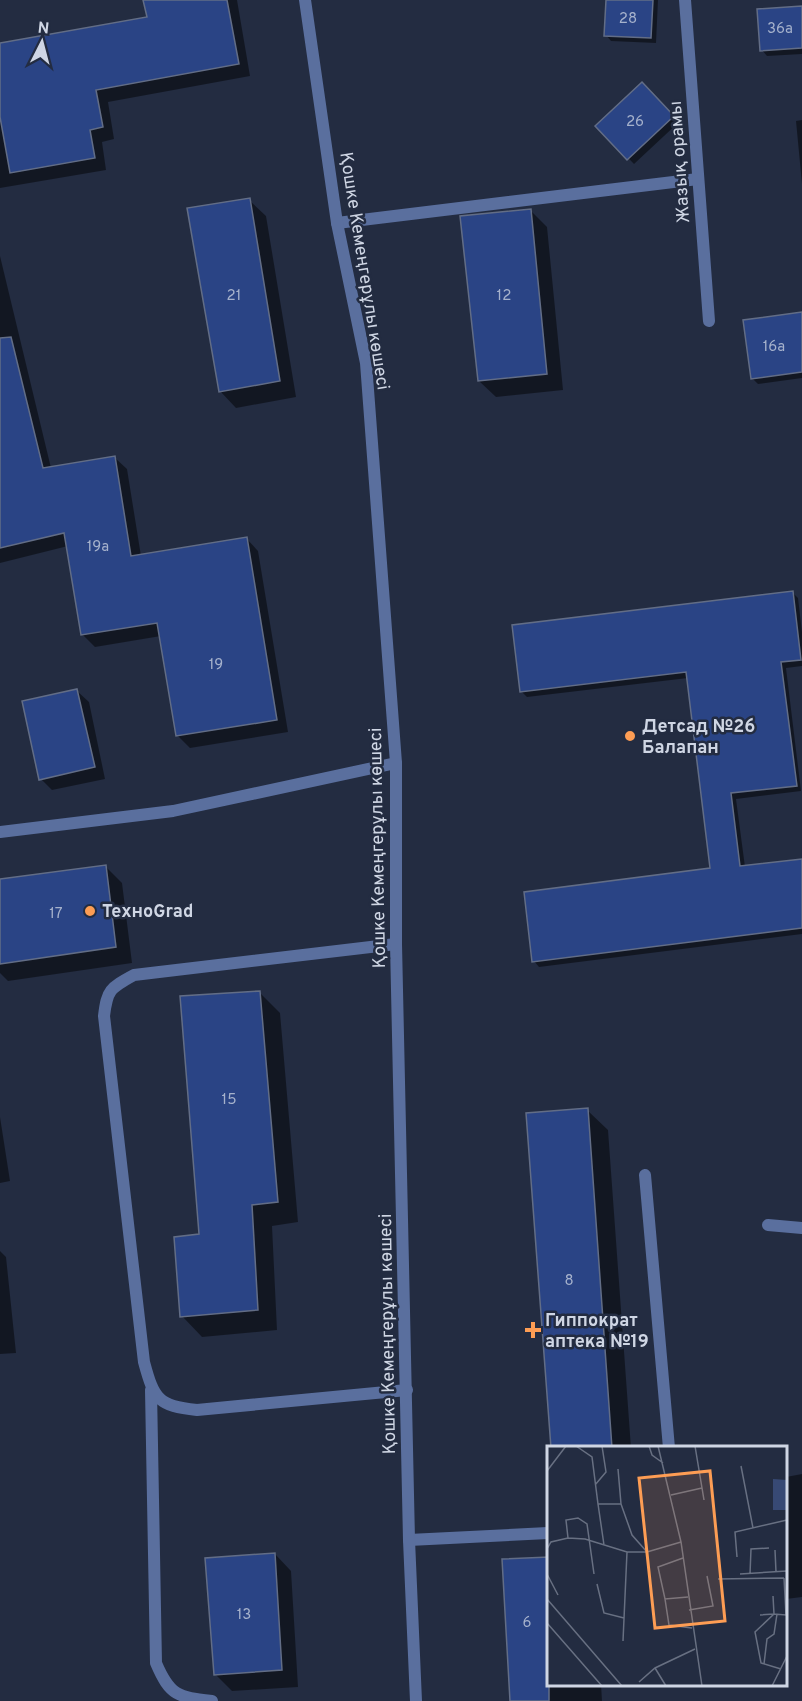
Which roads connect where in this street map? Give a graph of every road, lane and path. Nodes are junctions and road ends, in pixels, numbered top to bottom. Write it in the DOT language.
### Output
graph roads {
  1 [pos="304,0"];
  2 [pos="685,0"];
  3 [pos="698,180"];
  4 [pos="337,223"];
  5 [pos="709,321"];
  6 [pos="396,762"];
  7 [pos="2,829"];
  8 [pos="396,944"];
  9 [pos="645,1175"];
  10 [pos="768,1225"];
  11 [pos="802,1228"];
  12 [pos="151,1390"];
  13 [pos="407,1390"];
  14 [pos="669,1446"];
  15 [pos="547,1533"];
  16 [pos="409,1540"];
  17 [pos="212,1701"];
  18 [pos="416,1701"];
  1 -- 4 [label="street, Қошке Кемеңгерұлы көшесі"];
  2 -- 3 [label="street, Жазық орамы"];
  3 -- 4 [label="street"];
  3 -- 5 [label="street, Жазық орамы"];
  4 -- 6 [label="street, Қошке Кемеңгерұлы көшесі"];
  6 -- 7 [label="street"];
  6 -- 8 [label="street, Қошке Кемеңгерұлы көшесі"];
  8 -- 12 [label="street"];
  8 -- 13 [label="street, Қошке Кемеңгерұлы көшесі"];
  9 -- 14 [label="street"];
  10 -- 11 [label="street"];
  12 -- 13 [label="street"];
  12 -- 17 [label="street"];
  13 -- 16 [label="street, Қошке Кемеңгерұлы көшесі"];
  15 -- 16 [label="street"];
  16 -- 18 [label="street, Қошке Кемеңгерұлы көшесі"];
}
